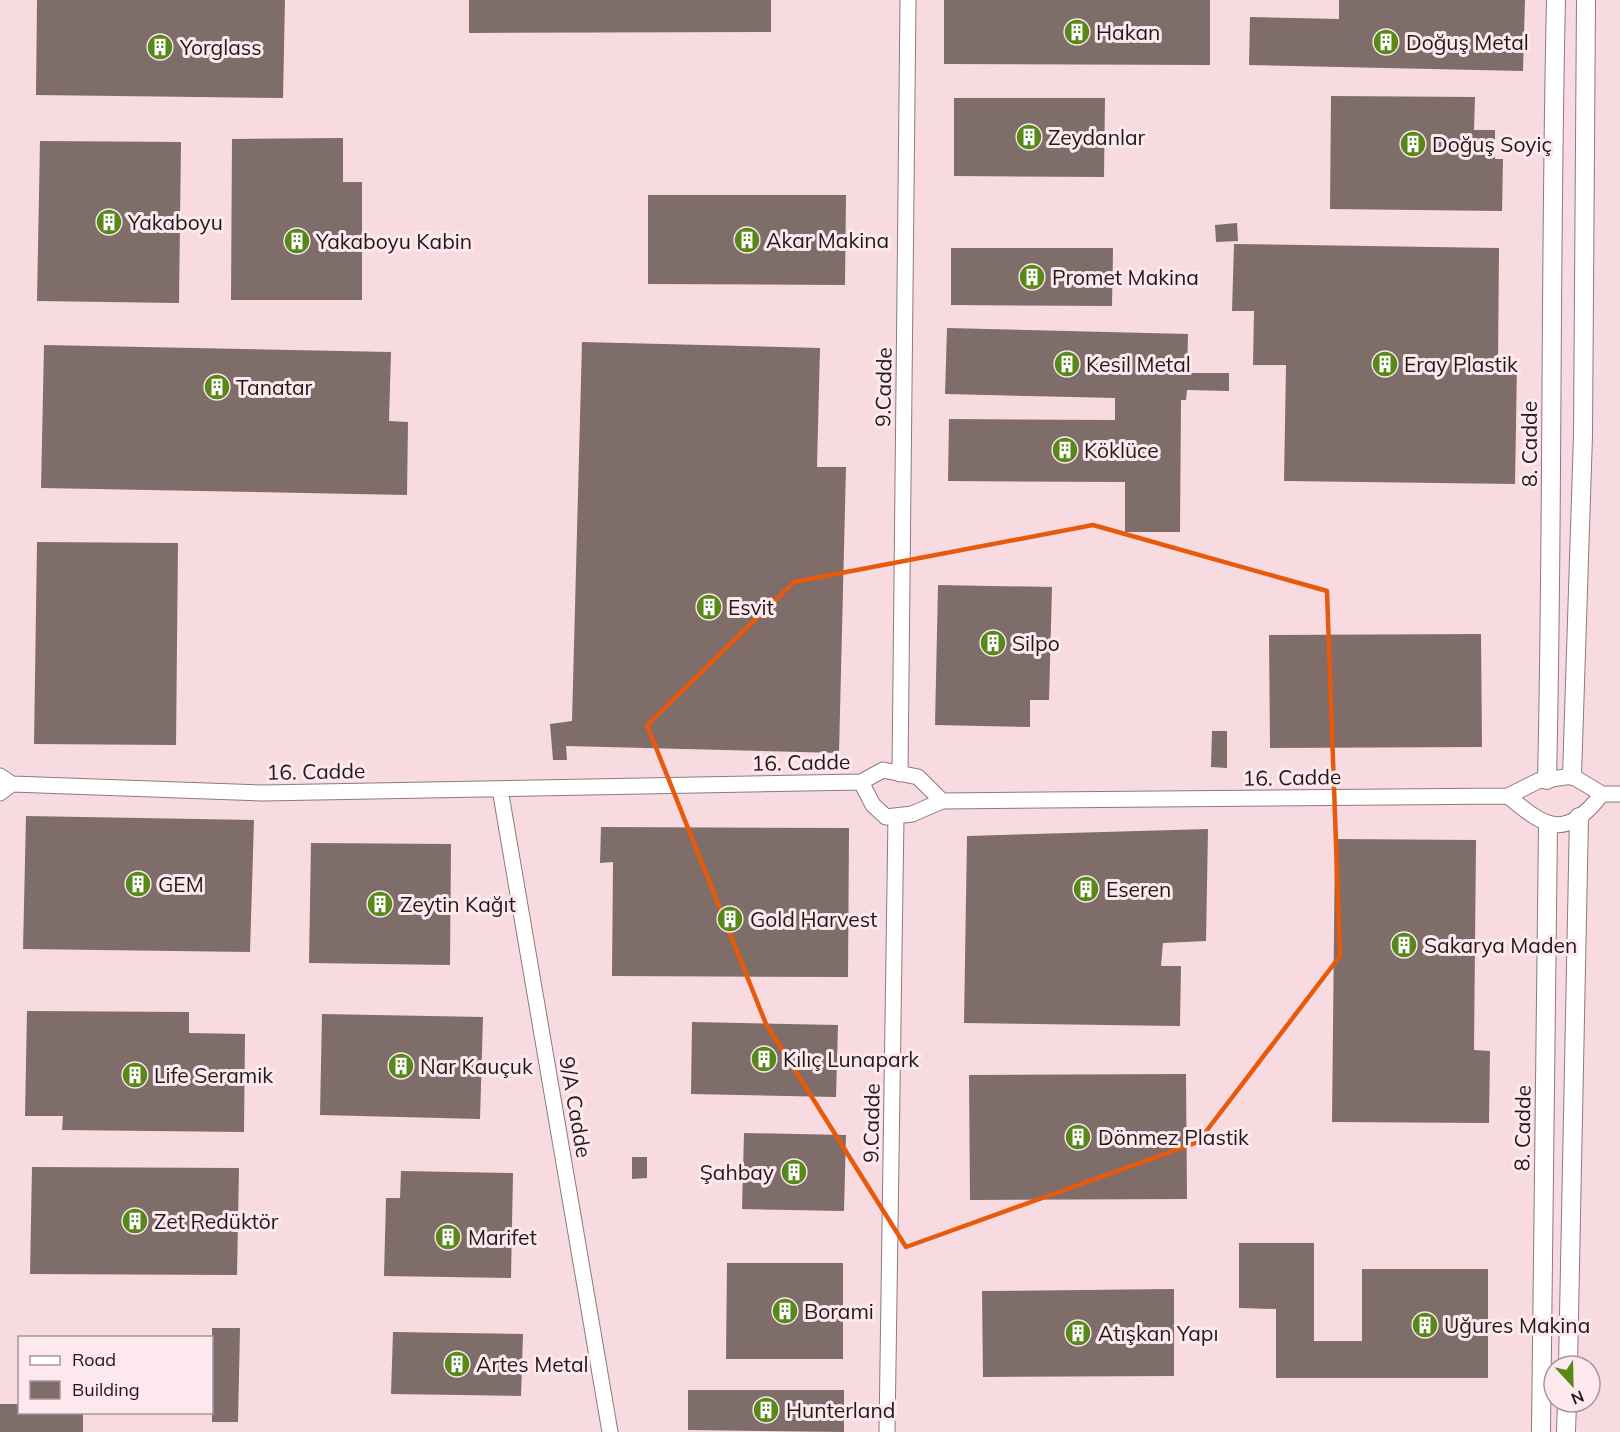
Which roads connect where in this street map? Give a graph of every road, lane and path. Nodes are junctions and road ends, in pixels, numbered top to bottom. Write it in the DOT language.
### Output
graph roads {
  1 [pos="908,0"];
  2 [pos="1556,0"];
  3 [pos="1586,0"];
  4 [pos="900,774"];
  5 [pos="1572,776"];
  6 [pos="1546,780"];
  7 [pos="861,783"];
  8 [pos="4,784"];
  9 [pos="500,789"];
  10 [pos="1602,794"];
  11 [pos="1620,794"];
  12 [pos="1508,796"];
  13 [pos="942,801"];
  14 [pos="896,816"];
  15 [pos="1579,817"];
  16 [pos="1548,825"];
  17 [pos="1568,1354"];
  18 [pos="1567,1414"];
  19 [pos="610,1432"];
  20 [pos="887,1432"];
  21 [pos="1541,1432"];
  22 [pos="1566,1432"];
  1 -- 4 [label="street, 9.Cadde"];
  2 -- 6 [label="street, 8. Cadde"];
  3 -- 5 [label="street"];
  4 -- 7 [label="street, 16. Cadde"];
  4 -- 13 [label="street, 16. Cadde"];
  5 -- 6 [label="street, 16. Cadde"];
  5 -- 10 [label="street"];
  6 -- 12 [label="street, 16. Cadde"];
  7 -- 9 [label="street, 16. Cadde"];
  7 -- 14 [label="street"];
  8 -- 9 [label="street, 16. Cadde"];
  9 -- 19 [label="street, 9/A Cadde"];
  10 -- 11 [label="street"];
  10 -- 15 [label="street"];
  12 -- 13 [label="street, 16. Cadde"];
  12 -- 16 [label="street"];
  13 -- 14 [label="street"];
  14 -- 20 [label="street, 9.Cadde"];
  15 -- 16 [label="street"];
  15 -- 17 [label="street"];
  16 -- 21 [label="street, 8. Cadde"];
  18 -- 22 [label="street"];
}
